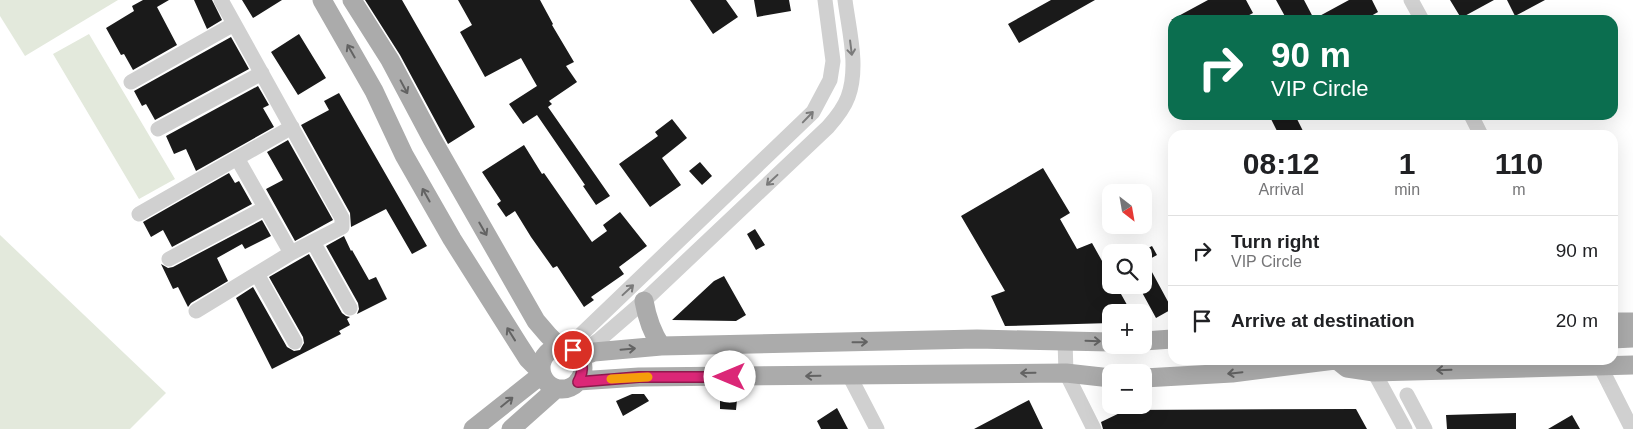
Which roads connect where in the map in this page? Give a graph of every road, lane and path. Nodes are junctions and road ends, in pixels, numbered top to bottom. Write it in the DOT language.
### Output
graph roads {
  1 [pos="221,0"];
  2 [pos="322,0"];
  3 [pos="352,0"];
  4 [pos="825,0"];
  5 [pos="845,0"];
  6 [pos="1411,0"];
  7 [pos="1419,15"];
  8 [pos="234,24"];
  9 [pos="262,73"];
  10 [pos="131,82"];
  11 [pos="292,127"];
  12 [pos="158,129"];
  13 [pos="237,158"];
  14 [pos="265,208"];
  15 [pos="139,214"];
  16 [pos="687,234"];
  17 [pos="313,242"];
  18 [pos="700,248"];
  19 [pos="291,253"];
  20 [pos="169,259"];
  21 [pos="257,274"];
  22 [pos="644,300"];
  23 [pos="350,308"];
  24 [pos="196,311"];
  25 [pos="1618,322"];
  26 [pos="1633,322"];
  27 [pos="1633,338"];
  28 [pos="1168,339"];
  29 [pos="1618,339"];
  30 [pos="1065,340"];
  31 [pos="1152,340"];
  32 [pos="295,342"];
  33 [pos="1102,342"];
  34 [pos="661,346"];
  35 [pos="571,352"];
  36 [pos="1633,354"];
  37 [pos="1618,357"];
  38 [pos="1618,363"];
  39 [pos="1296,365"];
  40 [pos="1344,365"];
  41 [pos="1508,365"];
  42 [pos="1604,365"];
  43 [pos="1633,366"];
  44 [pos="1066,372"];
  45 [pos="1374,372"];
  46 [pos="541,373"];
  47 [pos="849,376"];
  48 [pos="1102,377"];
  49 [pos="1152,378"];
  50 [pos="578,382"];
  51 [pos="556,389"];
  52 [pos="1407,395"];
  53 [pos="473,429"];
  54 [pos="511,429"];
  55 [pos="876,429"];
  56 [pos="1094,429"];
  57 [pos="1405,429"];
  58 [pos="1425,429"];
  59 [pos="1632,429"];
  1 -- 8 [label="street"];
  46 -- 2 [label="main road, one-way"];
  3 -- 35 [label="main road, one-way"];
  16 -- 4 [label="street, one-way"];
  5 -- 18 [label="street, one-way"];
  6 -- 7 [label="street"];
  8 -- 9 [label="street"];
  8 -- 10 [label="street"];
  9 -- 11 [label="street"];
  9 -- 12 [label="street"];
  11 -- 13 [label="street"];
  11 -- 17 [label="street"];
  13 -- 14 [label="street"];
  13 -- 15 [label="street"];
  14 -- 19 [label="street"];
  14 -- 20 [label="street"];
  16 -- 18 [label="street"];
  35 -- 16 [label="street, one-way"];
  17 -- 19 [label="street"];
  17 -- 23 [label="street"];
  18 -- 22 [label="street"];
  19 -- 21 [label="street"];
  21 -- 24 [label="street"];
  21 -- 32 [label="street"];
  22 -- 34 [label="main road"];
  22 -- 35 [label="street"];
  25 -- 26 [label="main road"];
  27 -- 29 [label="main road"];
  28 -- 31 [label="main road"];
  30 -- 33 [label="main road, one-way"];
  34 -- 30 [label="main road, one-way"];
  30 -- 44 [label="street"];
  35 -- 34 [label="main road, one-way"];
  35 -- 46 [label="main road"];
  35 -- 50 [label="main road"];
  36 -- 37 [label="main road"];
  38 -- 43 [label="main road"];
  39 -- 49 [label="main road, one-way"];
  40 -- 45 [label="main road"];
  41 -- 45 [label="main road, one-way"];
  42 -- 59 [label="street"];
  44 -- 47 [label="main road, one-way"];
  44 -- 48 [label="main road"];
  44 -- 56 [label="street"];
  45 -- 57 [label="street"];
  46 -- 51 [label="main road"];
  53 -- 46 [label="main road, one-way"];
  47 -- 50 [label="main road, one-way"];
  47 -- 55 [label="street"];
  50 -- 51 [label="main road"];
  51 -- 54 [label="main road"];
  52 -- 58 [label="street"];
}
